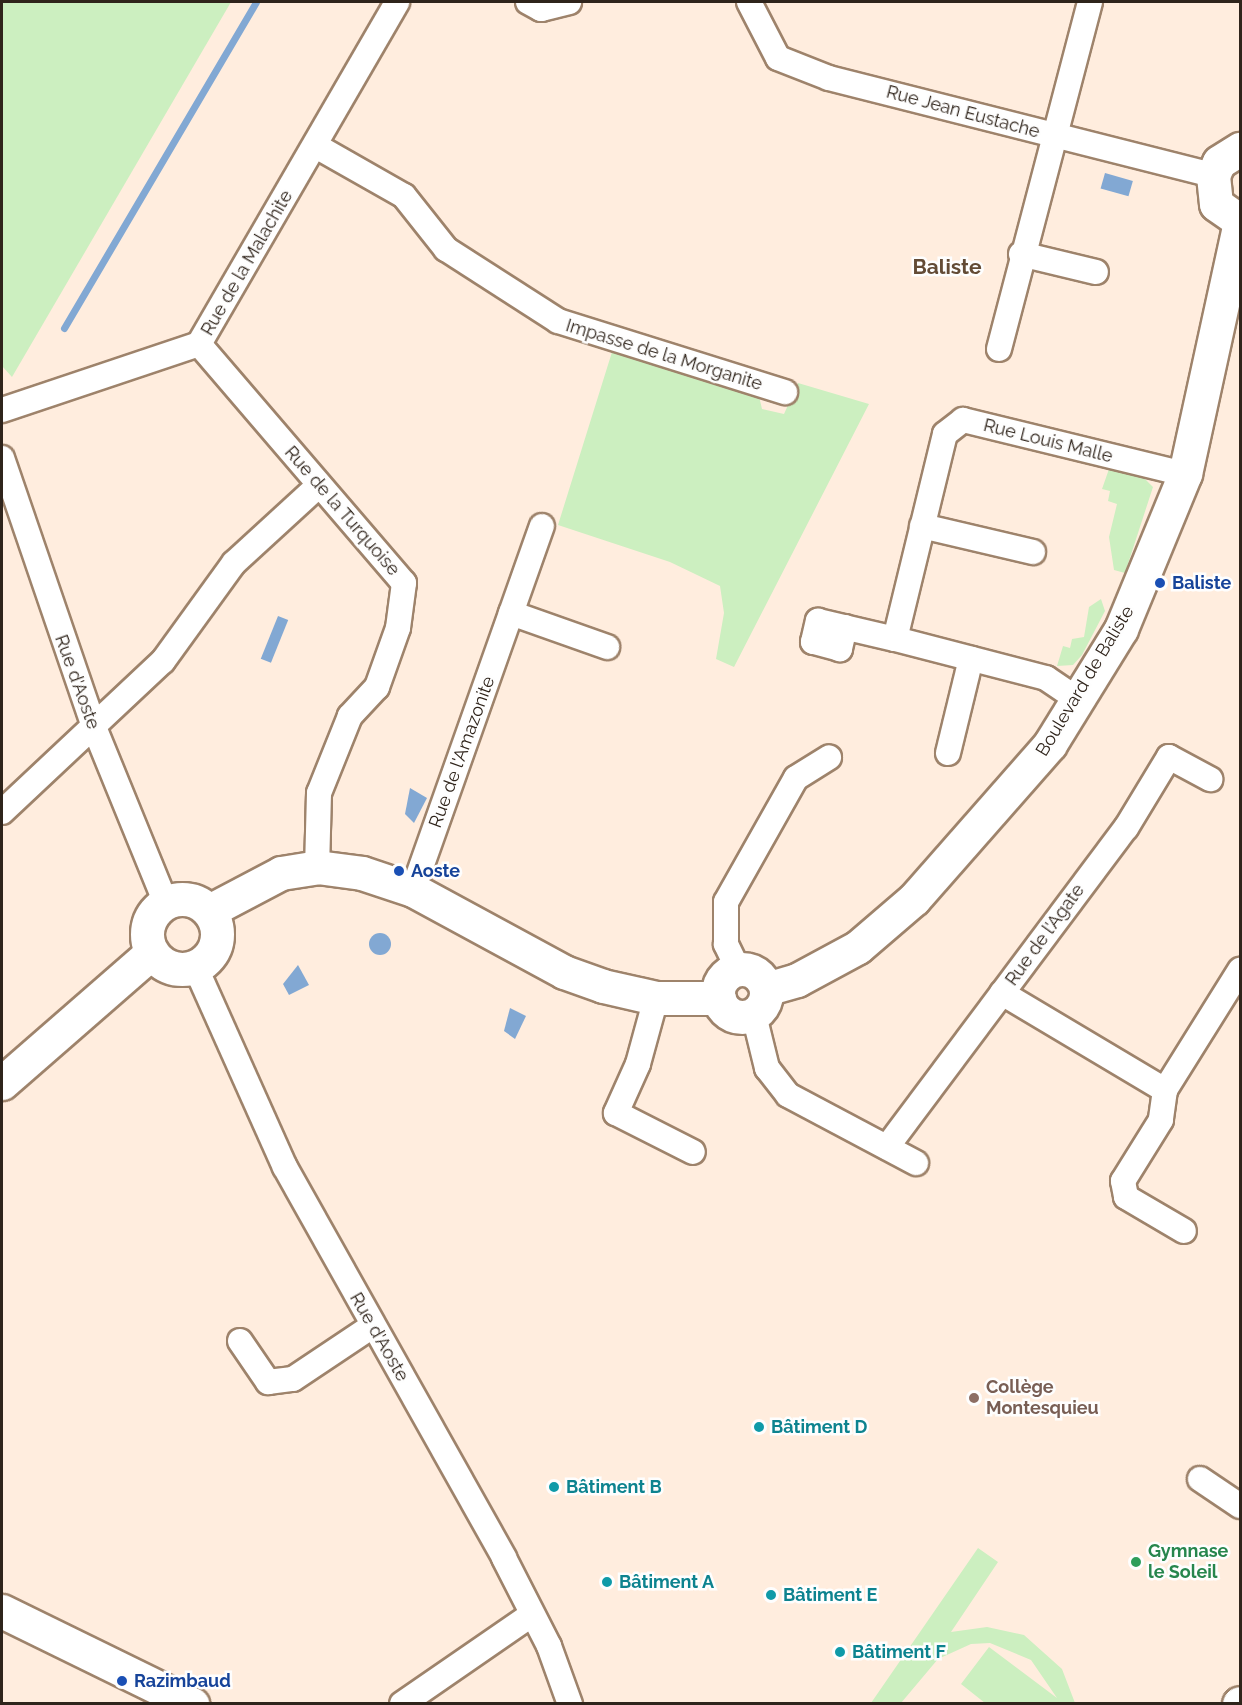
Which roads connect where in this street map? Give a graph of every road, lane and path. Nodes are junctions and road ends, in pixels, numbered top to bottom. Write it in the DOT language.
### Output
graph roads {
  1 [pos="397,2"];
  2 [pos="528,2"];
  3 [pos="569,2"];
  4 [pos="748,2"];
  5 [pos="1090,2"];
  6 [pos="1054,136"];
  7 [pos="315,146"];
  8 [pos="1240,149"];
  9 [pos="1213,174"];
  10 [pos="1240,221"];
  11 [pos="1021,254"];
  12 [pos="1096,272"];
  13 [pos="199,344"];
  14 [pos="999,349"];
  15 [pos="785,392"];
  16 [pos="2,410"];
  17 [pos="2,458"];
  18 [pos="1185,474"];
  19 [pos="318,486"];
  20 [pos="542,526"];
  21 [pos="922,526"];
  22 [pos="1033,552"];
  23 [pos="511,613"];
  24 [pos="845,627"];
  25 [pos="895,639"];
  26 [pos="608,647"];
  27 [pos="971,659"];
  28 [pos="1077,699"];
  29 [pos="94,727"];
  30 [pos="948,753"];
  31 [pos="829,757"];
  32 [pos="1210,779"];
  33 [pos="2,812"];
  34 [pos="317,867"];
  35 [pos="413,890"];
  36 [pos="166,903"];
  37 [pos="209,911"];
  38 [pos="152,952"];
  39 [pos="195,966"];
  40 [pos="738,969"];
  41 [pos="1240,970"];
  42 [pos="1002,993"];
  43 [pos="656,998"];
  44 [pos="719,998"];
  45 [pos="760,1002"];
  46 [pos="2,1083"];
  47 [pos="1166,1090"];
  48 [pos="887,1147"];
  49 [pos="693,1152"];
  50 [pos="916,1163"];
  51 [pos="1184,1231"];
  52 [pos="371,1327"];
  53 [pos="240,1341"];
  54 [pos="1200,1479"];
  55 [pos="1240,1506"];
  56 [pos="2,1611"];
  57 [pos="531,1615"];
  58 [pos="192,1704"];
  59 [pos="402,1704"];
  60 [pos="570,1704"];
  1 -- 7 [label="street, Rue de la Malachite"];
  2 -- 3 [label="street"];
  4 -- 6 [label="street, Rue Jean Eustache"];
  5 -- 6 [label="street"];
  6 -- 9 [label="street, Rue Jean Eustache"];
  6 -- 11 [label="street"];
  7 -- 13 [label="street, Rue de la Malachite"];
  7 -- 15 [label="street, Impasse de la Morganite"];
  8 -- 9 [label="street"];
  9 -- 10 [label="street"];
  10 -- 18 [label="street, Boulevard de Baliste"];
  11 -- 12 [label="street"];
  11 -- 14 [label="street"];
  13 -- 16 [label="street, Rue de la Malachite"];
  13 -- 19 [label="street, Rue de la Turquoise"];
  17 -- 29 [label="street, Rue d'Aoste"];
  18 -- 21 [label="street, Rue Louis Malle"];
  18 -- 28 [label="street, Boulevard de Baliste"];
  19 -- 29 [label="street"];
  19 -- 34 [label="street, Rue de la Turquoise"];
  20 -- 23 [label="street, Rue de l'Amazonite"];
  21 -- 22 [label="street"];
  21 -- 25 [label="street, Rue Louis Malle"];
  23 -- 26 [label="street"];
  23 -- 35 [label="street, Rue de l'Amazonite"];
  24 -- 25 [label="street"];
  25 -- 27 [label="street"];
  27 -- 28 [label="street"];
  27 -- 30 [label="street"];
  28 -- 45 [label="street, Boulevard de Baliste"];
  29 -- 33 [label="street"];
  29 -- 36 [label="street, Rue d'Aoste"];
  31 -- 40 [label="street"];
  32 -- 42 [label="street, Rue de l'Agate"];
  34 -- 35 [label="street"];
  34 -- 37 [label="street"];
  35 -- 43 [label="street"];
  36 -- 37 [label="street"];
  36 -- 38 [label="street"];
  37 -- 39 [label="street"];
  38 -- 39 [label="street"];
  38 -- 46 [label="street"];
  39 -- 52 [label="street, Rue d'Aoste"];
  40 -- 44 [label="street"];
  40 -- 45 [label="street"];
  41 -- 47 [label="street"];
  42 -- 47 [label="street"];
  42 -- 48 [label="street, Rue de l'Agate"];
  43 -- 44 [label="street"];
  43 -- 49 [label="street"];
  44 -- 45 [label="street"];
  45 -- 48 [label="street"];
  47 -- 51 [label="street"];
  48 -- 50 [label="street"];
  52 -- 53 [label="street"];
  52 -- 57 [label="street, Rue d'Aoste"];
  54 -- 55 [label="street"];
  56 -- 58 [label="street"];
  57 -- 59 [label="street"];
  57 -- 60 [label="street, Rue d'Aoste"];
}
